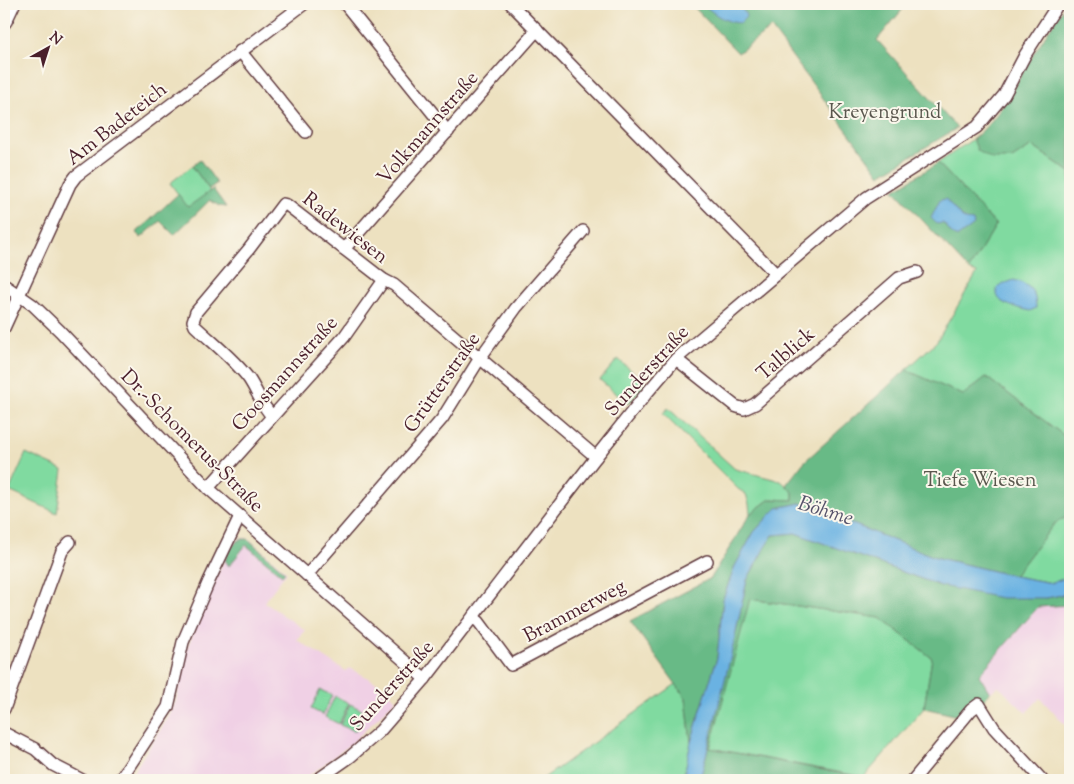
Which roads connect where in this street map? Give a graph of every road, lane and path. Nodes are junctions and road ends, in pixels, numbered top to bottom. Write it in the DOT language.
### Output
graph roads {
  1 [pos="12,4"];
  2 [pos="304,4"];
  3 [pos="345,4"];
  4 [pos="510,4"];
  5 [pos="1058,4"];
  6 [pos="4,21"];
  7 [pos="537,30"];
  8 [pos="240,51"];
  9 [pos="306,132"];
  10 [pos="448,132"];
  11 [pos="583,231"];
  12 [pos="344,249"];
  13 [pos="917,272"];
  14 [pos="776,274"];
  15 [pos="384,280"];
  16 [pos="4,285"];
  17 [pos="19,294"];
  18 [pos="4,328"];
  19 [pos="480,358"];
  20 [pos="676,359"];
  21 [pos="272,416"];
  22 [pos="596,457"];
  23 [pos="208,488"];
  24 [pos="240,516"];
  25 [pos="70,542"];
  26 [pos="707,561"];
  27 [pos="307,575"];
  28 [pos="473,617"];
  29 [pos="425,679"];
  30 [pos="4,709"];
  31 [pos="4,733"];
  32 [pos="82,780"];
  33 [pos="120,780"];
  34 [pos="317,780"];
  35 [pos="912,780"];
  36 [pos="1042,780"];
  1 -- 6 [label="main road"];
  2 -- 8 [label="street, Am Badeteich"];
  3 -- 10 [label="street"];
  4 -- 7 [label="street"];
  5 -- 14 [label="street, Sunderstraße"];
  7 -- 10 [label="street, Volkmannstraße"];
  7 -- 14 [label="street"];
  8 -- 9 [label="street"];
  8 -- 17 [label="street, Am Badeteich"];
  10 -- 12 [label="street, Volkmannstraße"];
  11 -- 19 [label="street, Grütterstraße"];
  12 -- 15 [label="street, Radewiesen"];
  12 -- 21 [label="street, Radewiesen"];
  13 -- 20 [label="street, Talblick"];
  14 -- 20 [label="street, Sunderstraße"];
  15 -- 19 [label="street, Radewiesen"];
  15 -- 21 [label="street, Goosmannstraße"];
  16 -- 17 [label="street, Dr.-Schomerus-Straße"];
  17 -- 18 [label="street, Am Badeteich"];
  17 -- 23 [label="street, Dr.-Schomerus-Straße"];
  19 -- 22 [label="street, Radewiesen"];
  19 -- 27 [label="street, Grütterstraße"];
  20 -- 22 [label="street, Sunderstraße"];
  21 -- 23 [label="street, Goosmannstraße"];
  22 -- 28 [label="street, Sunderstraße"];
  23 -- 24 [label="street, Dr.-Schomerus-Straße"];
  24 -- 27 [label="street, Dr.-Schomerus-Straße"];
  24 -- 33 [label="street"];
  25 -- 30 [label="street"];
  26 -- 28 [label="street, Brammerweg"];
  27 -- 29 [label="street, Dr.-Schomerus-Straße"];
  28 -- 29 [label="street, Sunderstraße"];
  29 -- 34 [label="street, Sunderstraße"];
  31 -- 32 [label="street"];
  35 -- 36 [label="street"];
}
